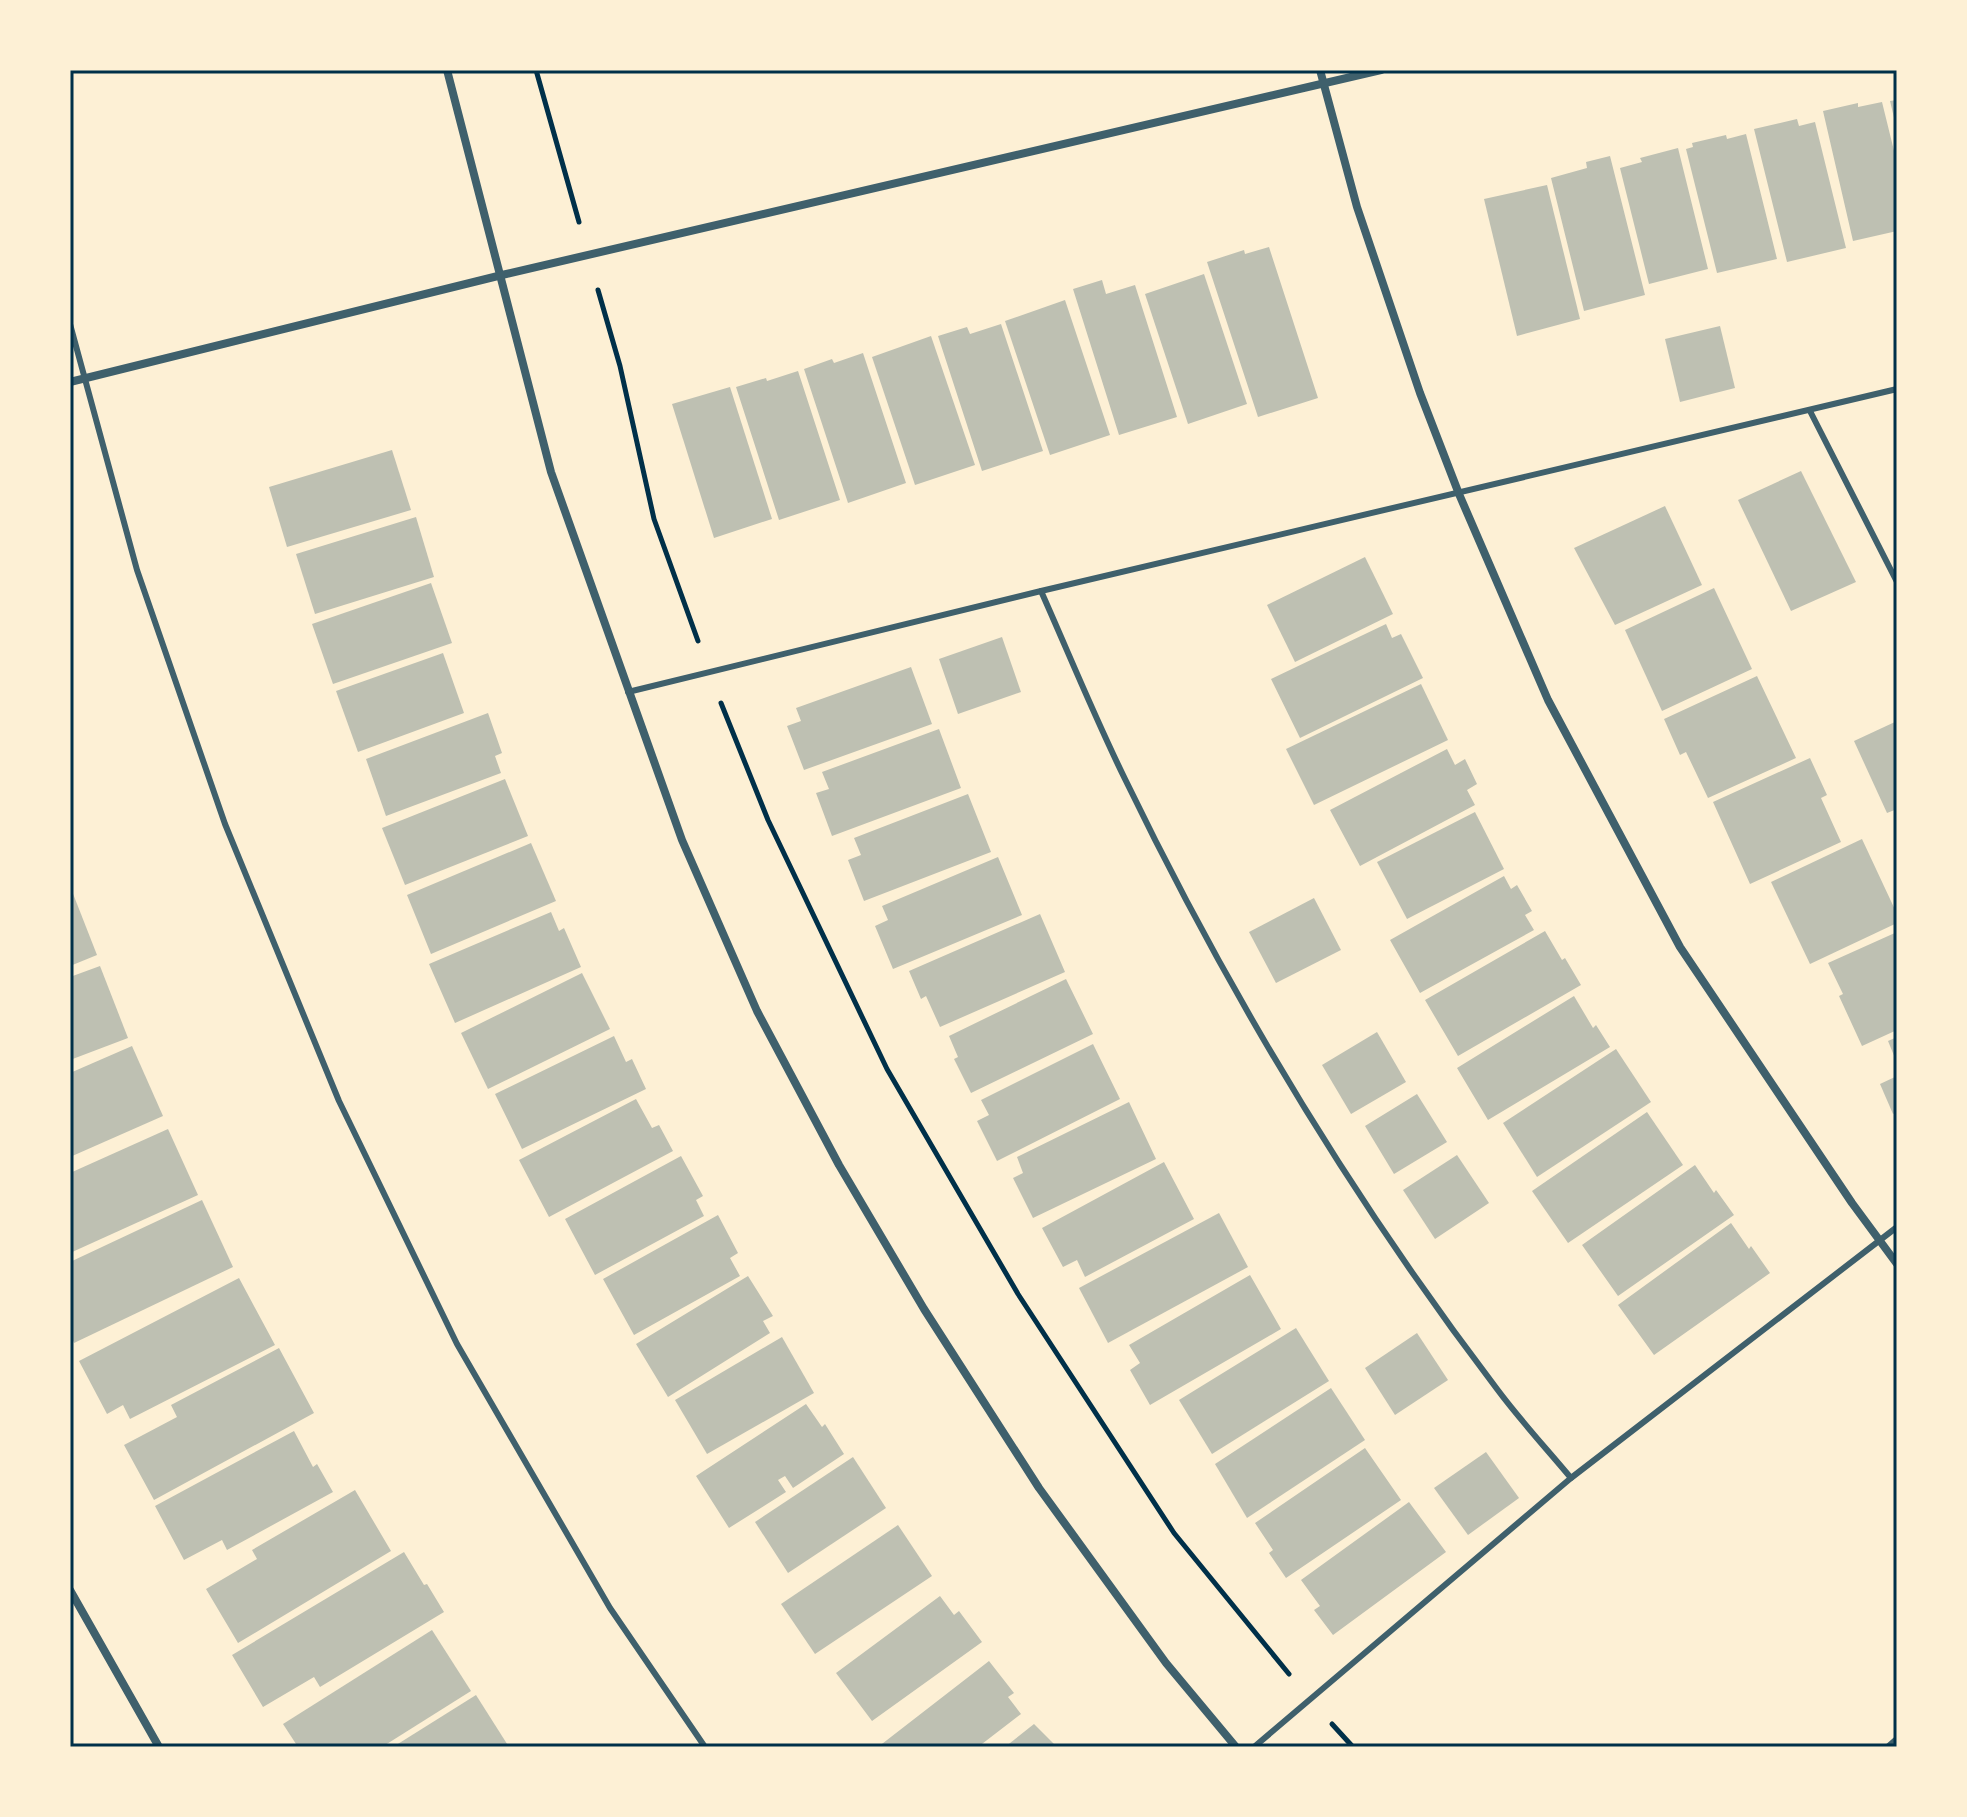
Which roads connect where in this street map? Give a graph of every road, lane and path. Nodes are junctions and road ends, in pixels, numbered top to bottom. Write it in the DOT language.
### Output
graph roads {
  1 [pos="447,70"];
  2 [pos="536,70"];
  3 [pos="1320,70"];
  4 [pos="1381,70"];
  5 [pos="1323,85"];
  6 [pos="589,255"];
  7 [pos="502,275"];
  8 [pos="70,324"];
  9 [pos="83,379"];
  10 [pos="70,382"];
  11 [pos="1897,389"];
  12 [pos="1810,411"];
  13 [pos="1459,494"];
  14 [pos="1897,582"];
  15 [pos="1041,591"];
  16 [pos="709,672"];
  17 [pos="628,692"];
  18 [pos="1897,1227"];
  19 [pos="1880,1240"];
  20 [pos="1897,1264"];
  21 [pos="1571,1478"];
  22 [pos="70,1590"];
  23 [pos="1311,1700"];
  24 [pos="1897,1740"];
  25 [pos="159,1747"];
  26 [pos="705,1747"];
  27 [pos="1236,1747"];
  28 [pos="1254,1747"];
  29 [pos="1353,1747"];
  30 [pos="1889,1747"];
  1 -- 7 [label="street"];
  2 -- 6 [label="path"];
  3 -- 5 [label="street"];
  4 -- 5 [label="street"];
  5 -- 6 [label="street"];
  5 -- 13 [label="street"];
  6 -- 7 [label="street"];
  6 -- 16 [label="path"];
  7 -- 9 [label="street"];
  7 -- 17 [label="street"];
  8 -- 9 [label="lane"];
  9 -- 10 [label="street"];
  9 -- 26 [label="lane"];
  11 -- 12 [label="lane"];
  12 -- 13 [label="lane"];
  12 -- 14 [label="lane"];
  13 -- 15 [label="lane"];
  13 -- 19 [label="street"];
  15 -- 16 [label="lane"];
  15 -- 21 [label="lane"];
  16 -- 17 [label="lane"];
  16 -- 23 [label="path"];
  17 -- 27 [label="street"];
  18 -- 19 [label="lane"];
  19 -- 20 [label="street"];
  19 -- 21 [label="lane"];
  21 -- 23 [label="lane"];
  22 -- 25 [label="street"];
  23 -- 28 [label="lane"];
  23 -- 29 [label="path"];
  24 -- 30 [label="street"];
}
